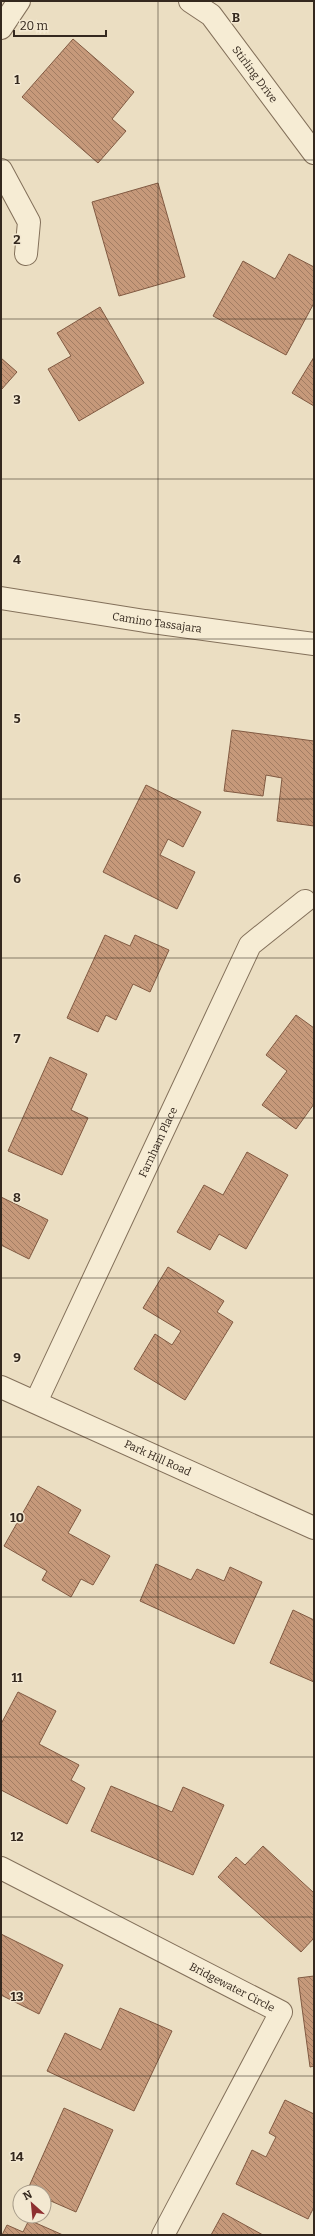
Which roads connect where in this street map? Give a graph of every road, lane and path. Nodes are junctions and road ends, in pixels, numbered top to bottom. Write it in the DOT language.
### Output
graph roads {
  1 [pos="19,1"];
  2 [pos="190,1"];
  3 [pos="1,28"];
  4 [pos="314,153"];
  5 [pos="1,170"];
  6 [pos="26,254"];
  7 [pos="1,598"];
  8 [pos="314,644"];
  9 [pos="305,901"];
  10 [pos="1,1387"];
  11 [pos="36,1402"];
  12 [pos="314,1528"];
  13 [pos="1,1868"];
  14 [pos="163,2235"];
  1 -- 3 [label="street"];
  2 -- 4 [label="street, Stirling Drive"];
  5 -- 6 [label="street"];
  7 -- 8 [label="street, Camino Tassajara"];
  9 -- 11 [label="street, Farnham Place"];
  10 -- 11 [label="street, Park Hill Road"];
  11 -- 12 [label="street, Park Hill Road"];
  13 -- 14 [label="street, Bridgewater Circle"];
}
